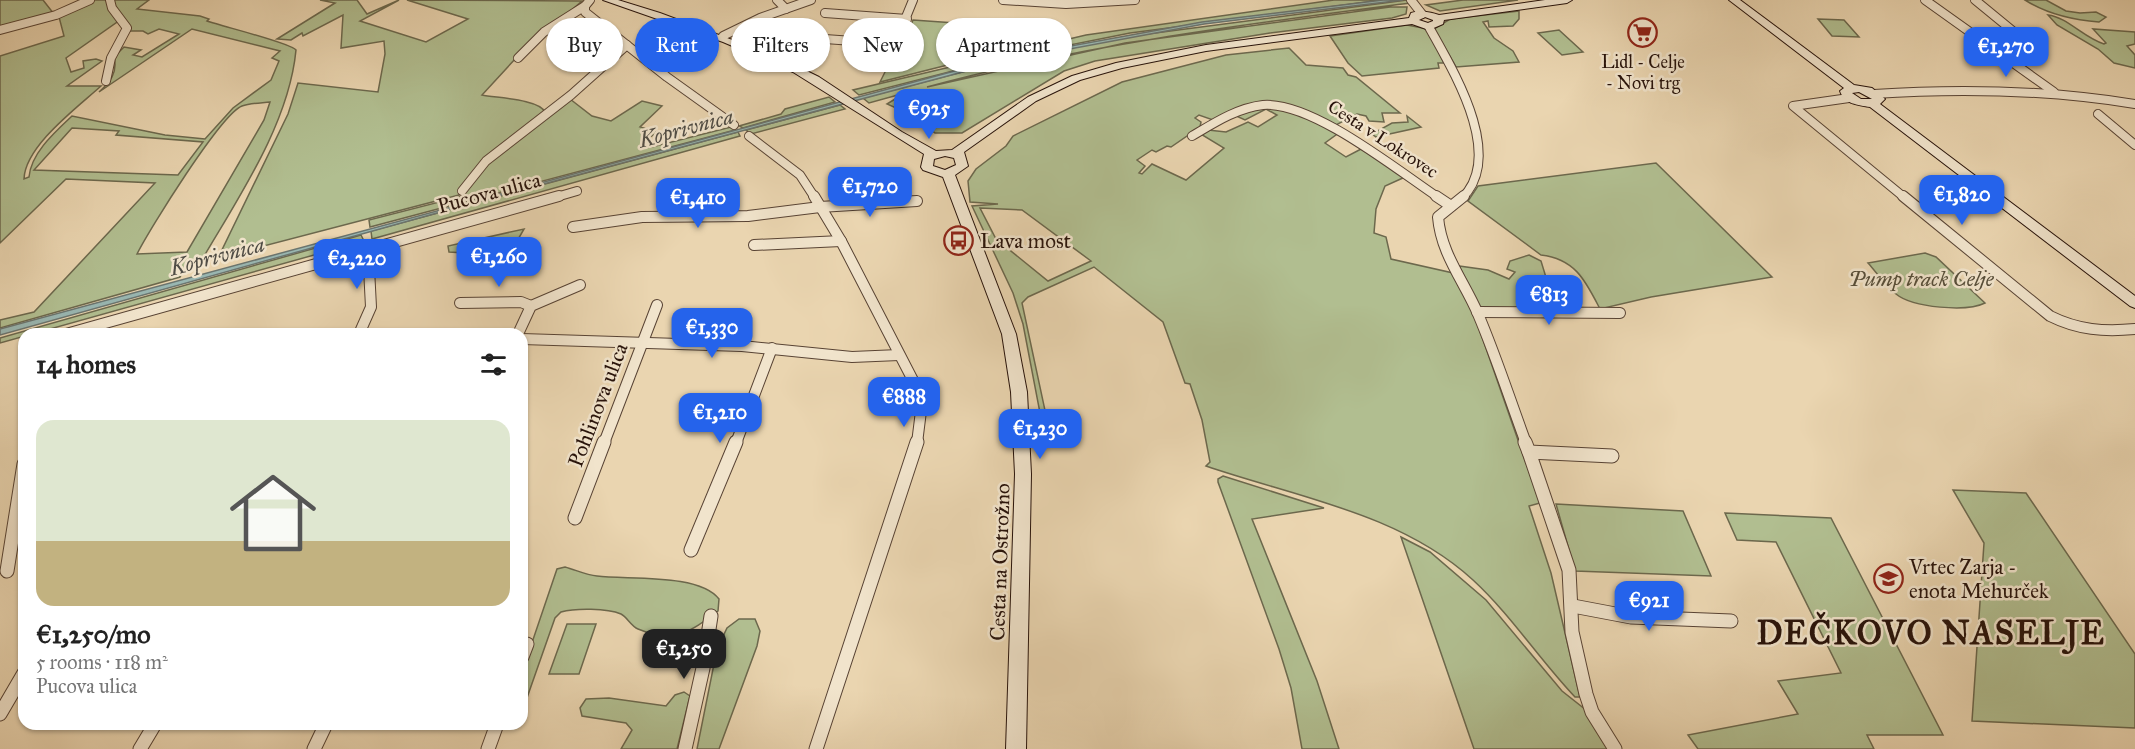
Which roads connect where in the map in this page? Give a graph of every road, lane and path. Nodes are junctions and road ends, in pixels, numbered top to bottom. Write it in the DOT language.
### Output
graph roads {
  1 [pos="90,0"];
  2 [pos="110,0"];
  3 [pos="608,0"];
  4 [pos="777,0"];
  5 [pos="811,0"];
  6 [pos="913,0"];
  7 [pos="1003,0"];
  8 [pos="1135,0"];
  9 [pos="1567,0"];
  10 [pos="1734,0"];
  11 [pos="1925,0"];
  12 [pos="1975,0"];
  13 [pos="1039,1"];
  14 [pos="1413,2"];
  15 [pos="588,3"];
  16 [pos="786,9"];
  17 [pos="825,13"];
  18 [pos="1418,17"];
  19 [pos="893,18"];
  20 [pos="907,18"];
  21 [pos="1438,18"];
  22 [pos="1429,27"];
  23 [pos="0,30"];
  24 [pos="723,36"];
  25 [pos="627,45"];
  26 [pos="2036,50"];
  27 [pos="518,58"];
  28 [pos="106,81"];
  29 [pos="2054,92"];
  30 [pos="1850,93"];
  31 [pos="1874,99"];
  32 [pos="2135,104"];
  33 [pos="2098,114"];
  34 [pos="734,125"];
  35 [pos="749,136"];
  36 [pos="1192,136"];
  37 [pos="2135,145"];
  38 [pos="955,153"];
  39 [pos="933,154"];
  40 [pos="948,173"];
  41 [pos="462,191"];
  42 [pos="577,191"];
  43 [pos="918,201"];
  44 [pos="1451,206"];
  45 [pos="820,207"];
  46 [pos="573,227"];
  47 [pos="841,241"];
  48 [pos="754,245"];
  49 [pos="368,249"];
  50 [pos="580,285"];
  51 [pos="460,303"];
  52 [pos="2135,303"];
  53 [pos="657,305"];
  54 [pos="531,306"];
  55 [pos="1478,312"];
  56 [pos="1620,313"];
  57 [pos="87,328"];
  58 [pos="362,328"];
  59 [pos="521,328"];
  60 [pos="2135,328"];
  61 [pos="528,339"];
  62 [pos="643,341"];
  63 [pos="772,348"];
  64 [pos="900,355"];
  65 [pos="1529,452"];
  66 [pos="1612,456"];
  67 [pos="18,502"];
  68 [pos="576,518"];
  69 [pos="691,550"];
  70 [pos="7,571"];
  71 [pos="1573,606"];
  72 [pos="711,616"];
  73 [pos="1731,621"];
  74 [pos="18,683"];
  75 [pos="0,714"];
  76 [pos="151,730"];
  77 [pos="323,730"];
  78 [pos="495,730"];
  79 [pos="140,749"];
  80 [pos="314,749"];
  81 [pos="488,749"];
  82 [pos="685,749"];
  83 [pos="816,749"];
  84 [pos="1016,749"];
  85 [pos="1615,749"];
  1 -- 23 [label="street"];
  2 -- 28 [label="street"];
  3 -- 24 [label="street"];
  4 -- 16 [label="street"];
  5 -- 16 [label="street"];
  6 -- 20 [label="street"];
  7 -- 13 [label="street"];
  8 -- 13 [label="street"];
  9 -- 21 [label="street"];
  10 -- 30 [label="street"];
  11 -- 29 [label="street"];
  12 -- 26 [label="street"];
  14 -- 18 [label="street"];
  15 -- 25 [label="street"];
  15 -- 27 [label="street"];
  16 -- 24 [label="street"];
  17 -- 19 [label="street"];
  18 -- 21 [label="street"];
  18 -- 22 [label="street"];
  18 -- 38 [label="street"];
  21 -- 22 [label="street"];
  22 -- 44 [label="street"];
  24 -- 39 [label="street"];
  25 -- 34 [label="street"];
  25 -- 41 [label="street"];
  29 -- 31 [label="street"];
  29 -- 32 [label="street"];
  30 -- 31 [label="street"];
  30 -- 60 [label="street"];
  31 -- 52 [label="street"];
  33 -- 37 [label="street"];
  35 -- 45 [label="street"];
  36 -- 44 [label="street, Cesta v Lokrovec"];
  38 -- 39 [label="street"];
  38 -- 40 [label="street"];
  39 -- 40 [label="street"];
  40 -- 84 [label="street, Cesta na Ostrožno"];
  42 -- 49 [label="street, Pucova ulica"];
  43 -- 45 [label="street"];
  44 -- 55 [label="street"];
  45 -- 46 [label="street"];
  45 -- 47 [label="street"];
  47 -- 48 [label="street"];
  47 -- 64 [label="street"];
  49 -- 57 [label="street, Pucova ulica"];
  49 -- 58 [label="street"];
  50 -- 54 [label="street"];
  51 -- 54 [label="street"];
  53 -- 62 [label="street, Pohlinova ulica"];
  54 -- 59 [label="street"];
  55 -- 56 [label="street"];
  55 -- 65 [label="street"];
  61 -- 62 [label="street"];
  62 -- 63 [label="street"];
  62 -- 68 [label="street, Pohlinova ulica"];
  63 -- 64 [label="street"];
  63 -- 69 [label="street"];
  64 -- 83 [label="street"];
  65 -- 66 [label="street"];
  65 -- 71 [label="street"];
  67 -- 70 [label="street"];
  71 -- 73 [label="street"];
  71 -- 85 [label="street"];
  72 -- 82 [label="street"];
  74 -- 75 [label="street"];
  76 -- 79 [label="street"];
  77 -- 80 [label="street"];
  78 -- 81 [label="street"];
}
